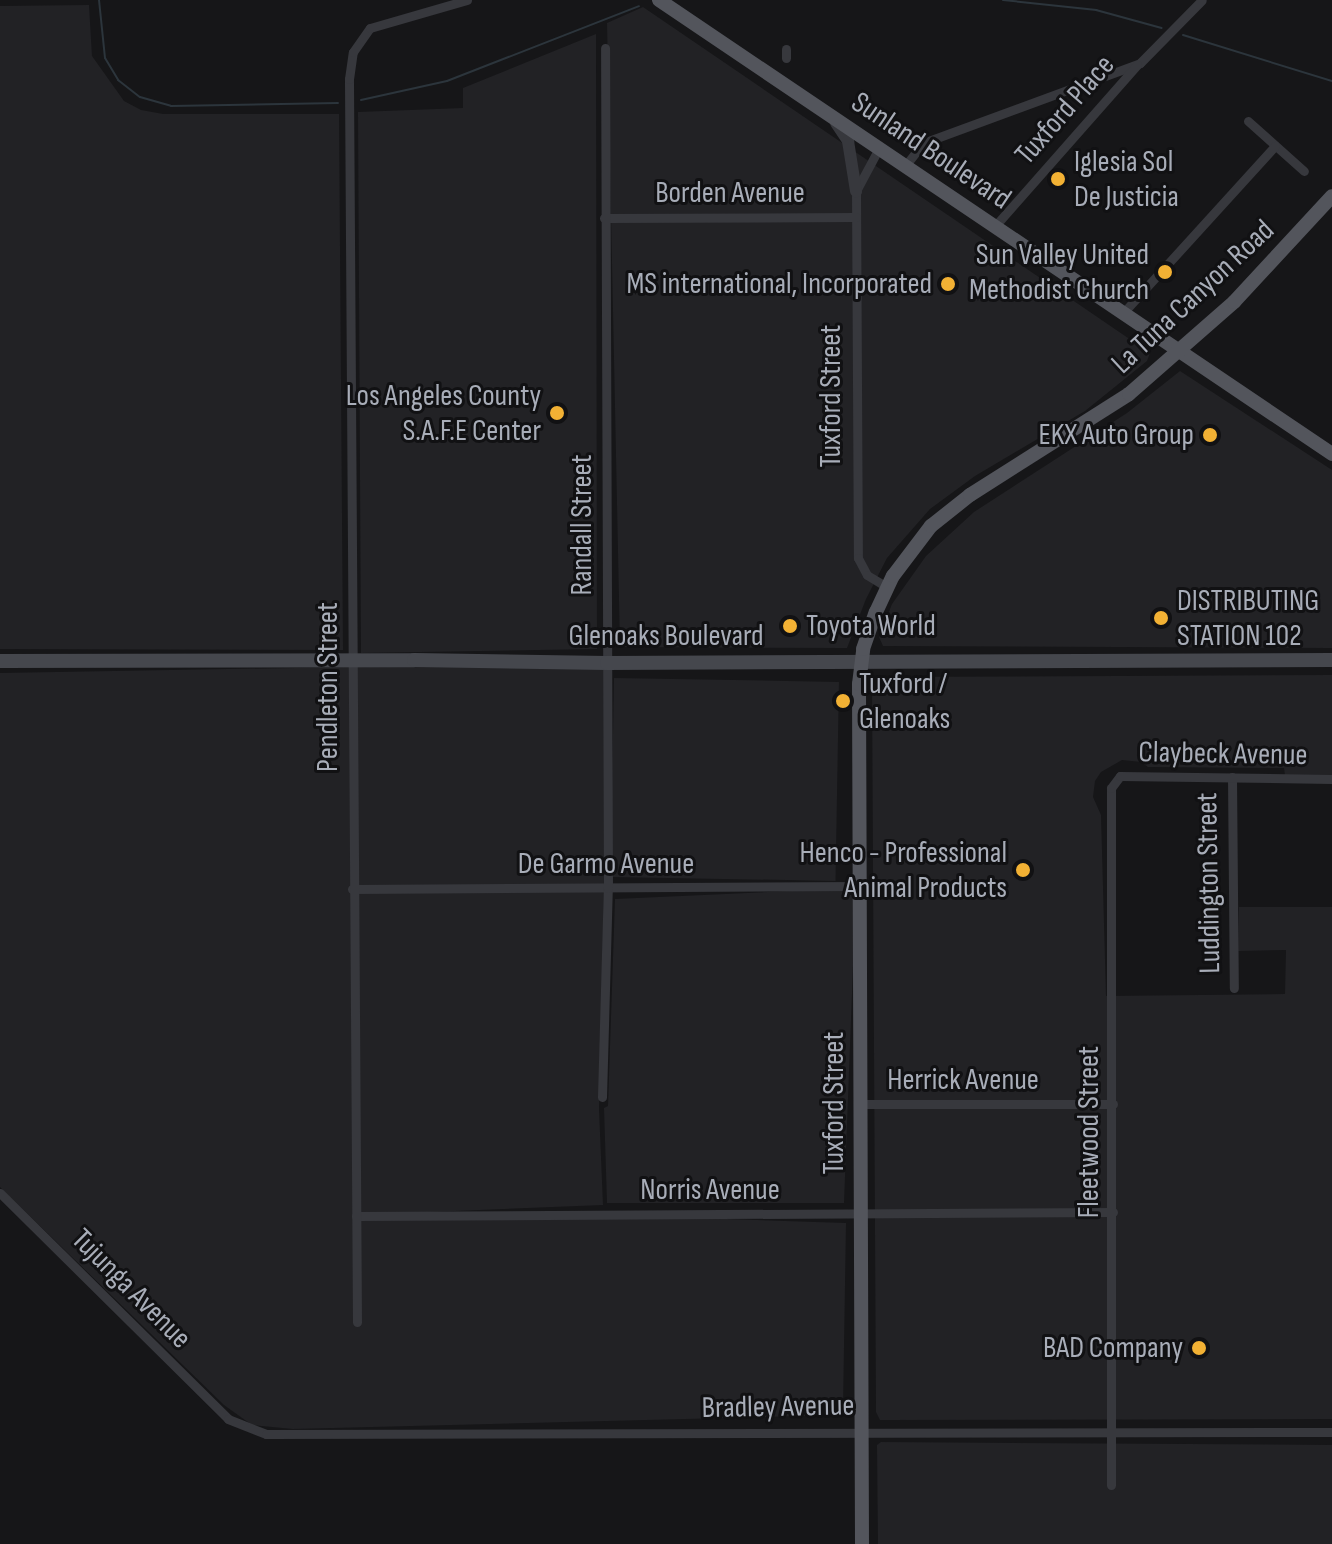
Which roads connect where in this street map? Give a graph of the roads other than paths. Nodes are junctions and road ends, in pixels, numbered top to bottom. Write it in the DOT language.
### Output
graph roads {
  1 [pos="467,0"];
  2 [pos="659,0"];
  3 [pos="1202,0"];
  4 [pos="605,48"];
  5 [pos="1140,63"];
  6 [pos="819,107"];
  7 [pos="1248,121"];
  8 [pos="1275,146"];
  9 [pos="879,148"];
  10 [pos="905,166"];
  11 [pos="1304,171"];
  12 [pos="856,191"];
  13 [pos="1332,196"];
  14 [pos="856,217"];
  15 [pos="604,218"];
  16 [pos="995,226"];
  17 [pos="1123,313"];
  18 [pos="1180,352"];
  19 [pos="1332,454"];
  20 [pos="887,587"];
  21 [pos="353,660"];
  22 [pos="1332,660"];
  23 [pos="0,661"];
  24 [pos="862,662"];
  25 [pos="607,663"];
  26 [pos="1232,777"];
  27 [pos="1332,779"];
  28 [pos="1115,780"];
  29 [pos="859,886"];
  30 [pos="608,888"];
  31 [pos="352,889"];
  32 [pos="1234,988"];
  33 [pos="602,1097"];
  34 [pos="860,1104"];
  35 [pos="1113,1104"];
  36 [pos="0,1193"];
  37 [pos="1113,1212"];
  38 [pos="860,1214"];
  39 [pos="356,1216"];
  40 [pos="357,1322"];
  41 [pos="228,1419"];
  42 [pos="859,1430"];
  43 [pos="1113,1432"];
  44 [pos="1332,1432"];
  45 [pos="1111,1485"];
  46 [pos="862,1544"];
  1 -- 21 [label="street, Pendleton Street"];
  2 -- 6 [label="main road, Sunland Boulevard"];
  3 -- 5 [label="street"];
  4 -- 15 [label="street, Randall Street"];
  5 -- 10 [label="street"];
  5 -- 16 [label="street, Tuxford Place"];
  6 -- 9 [label="main road, Sunland Boulevard"];
  6 -- 12 [label="street, Tuxford Street"];
  7 -- 8 [label="street"];
  8 -- 11 [label="street"];
  8 -- 17 [label="street"];
  9 -- 10 [label="main road, Sunland Boulevard"];
  9 -- 12 [label="street, Tuxford Street"];
  10 -- 16 [label="main road, Sunland Boulevard"];
  12 -- 14 [label="street, Tuxford Street"];
  13 -- 18 [label="main road, La Tuna Canyon Road"];
  14 -- 15 [label="street, Borden Avenue"];
  14 -- 20 [label="street, Tuxford Street"];
  15 -- 25 [label="street, Randall Street"];
  16 -- 17 [label="main road, Sunland Boulevard"];
  17 -- 18 [label="main road, Sunland Boulevard"];
  18 -- 19 [label="main road, Sunland Boulevard"];
  18 -- 20 [label="main road, La Tuna Canyon Road"];
  20 -- 24 [label="main road, La Tuna Canyon Road"];
  21 -- 23 [label="main road, Glenoaks Boulevard"];
  21 -- 25 [label="main road, Glenoaks Boulevard"];
  21 -- 31 [label="street, Pendleton Street"];
  22 -- 24 [label="main road, Glenoaks Boulevard"];
  24 -- 25 [label="main road, Glenoaks Boulevard"];
  24 -- 29 [label="main road, Tuxford Street"];
  25 -- 30 [label="street, Randall Street"];
  26 -- 27 [label="street, Claybeck Avenue"];
  26 -- 28 [label="street, Claybeck Avenue"];
  26 -- 32 [label="street, Luddington Street"];
  28 -- 35 [label="street, Fleetwood Street"];
  29 -- 30 [label="street, De Garmo Avenue"];
  29 -- 34 [label="main road, Tuxford Street"];
  30 -- 31 [label="street, De Garmo Avenue"];
  30 -- 33 [label="street, Randall Street"];
  31 -- 39 [label="street, Pendleton Street"];
  34 -- 35 [label="street, Herrick Avenue"];
  34 -- 38 [label="main road, Tuxford Street"];
  35 -- 37 [label="street, Fleetwood Street"];
  36 -- 41 [label="street, Tujunga Avenue"];
  37 -- 38 [label="street, Norris Avenue"];
  37 -- 43 [label="street, Fleetwood Street"];
  38 -- 39 [label="street, Norris Avenue"];
  38 -- 42 [label="main road, Tuxford Street"];
  39 -- 40 [label="street, Pendleton Street"];
  41 -- 42 [label="street, Bradley Avenue"];
  42 -- 43 [label="street, Bradley Avenue"];
  42 -- 46 [label="main road, Tuxford Street"];
  43 -- 44 [label="street, Bradley Avenue"];
  43 -- 45 [label="street, Fleetwood Street"];
}
